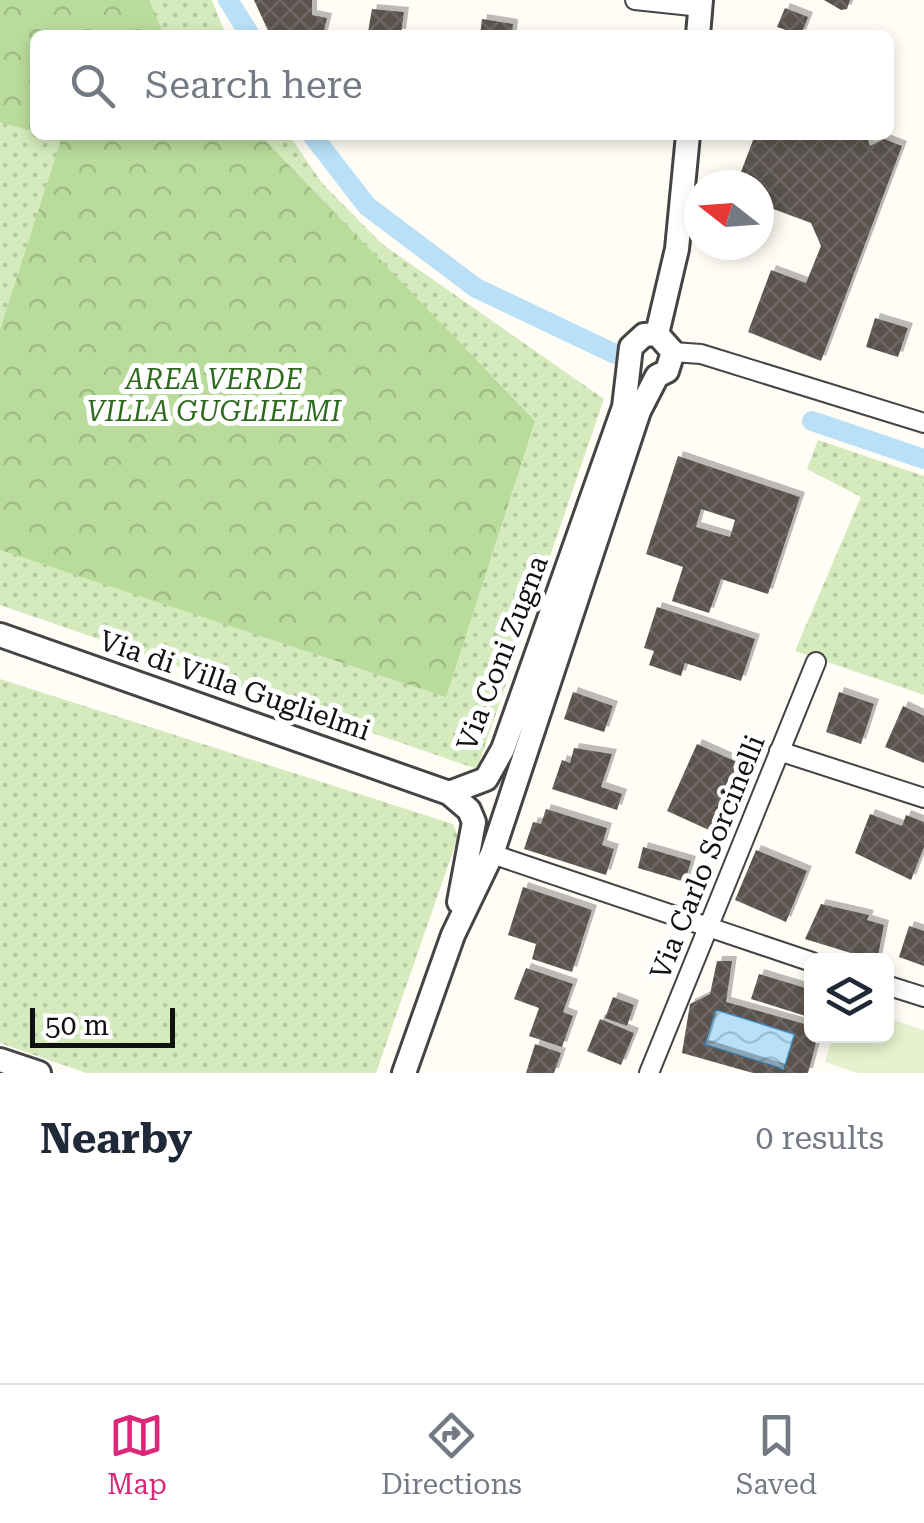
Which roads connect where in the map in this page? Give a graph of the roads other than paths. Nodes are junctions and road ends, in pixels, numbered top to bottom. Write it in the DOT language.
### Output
graph roads {
  1 [pos="635,0"];
  2 [pos="701,3"];
  3 [pos="698,30"];
  4 [pos="688,140"];
  5 [pos="665,343"];
  6 [pos="631,364"];
  7 [pos="657,376"];
  8 [pos="924,423"];
  9 [pos="0,636"];
  10 [pos="816,662"];
  11 [pos="779,751"];
  12 [pos="450,793"];
  13 [pos="924,798"];
  14 [pos="492,854"];
  15 [pos="707,930"];
  16 [pos="453,935"];
  17 [pos="804,960"];
  18 [pos="894,988"];
  19 [pos="924,997"];
  20 [pos="0,1060"];
  21 [pos="39,1073"];
  22 [pos="407,1073"];
  23 [pos="649,1073"];
  1 -- 2 [label="street"];
  2 -- 3 [label="street"];
  4 -- 5 [label="street, Via Coni Zugna"];
  5 -- 6 [label="street, Via Coni Zugna"];
  5 -- 7 [label="street, Via Coni Zugna"];
  5 -- 8 [label="street"];
  6 -- 7 [label="street"];
  6 -- 12 [label="street, Via Coni Zugna"];
  7 -- 14 [label="street, Via Coni Zugna"];
  9 -- 12 [label="street, Via di Villa Guglielmi"];
  10 -- 11 [label="street, Via Carlo Sorcinelli"];
  11 -- 13 [label="street"];
  11 -- 15 [label="street, Via Carlo Sorcinelli"];
  12 -- 16 [label="street, Via Coni Zugna"];
  14 -- 15 [label="street"];
  14 -- 16 [label="street, Via Coni Zugna"];
  15 -- 17 [label="street"];
  15 -- 23 [label="street, Via Carlo Sorcinelli"];
  16 -- 22 [label="street, Via Coni Zugna"];
  18 -- 19 [label="street"];
  20 -- 21 [label="street"];
}
